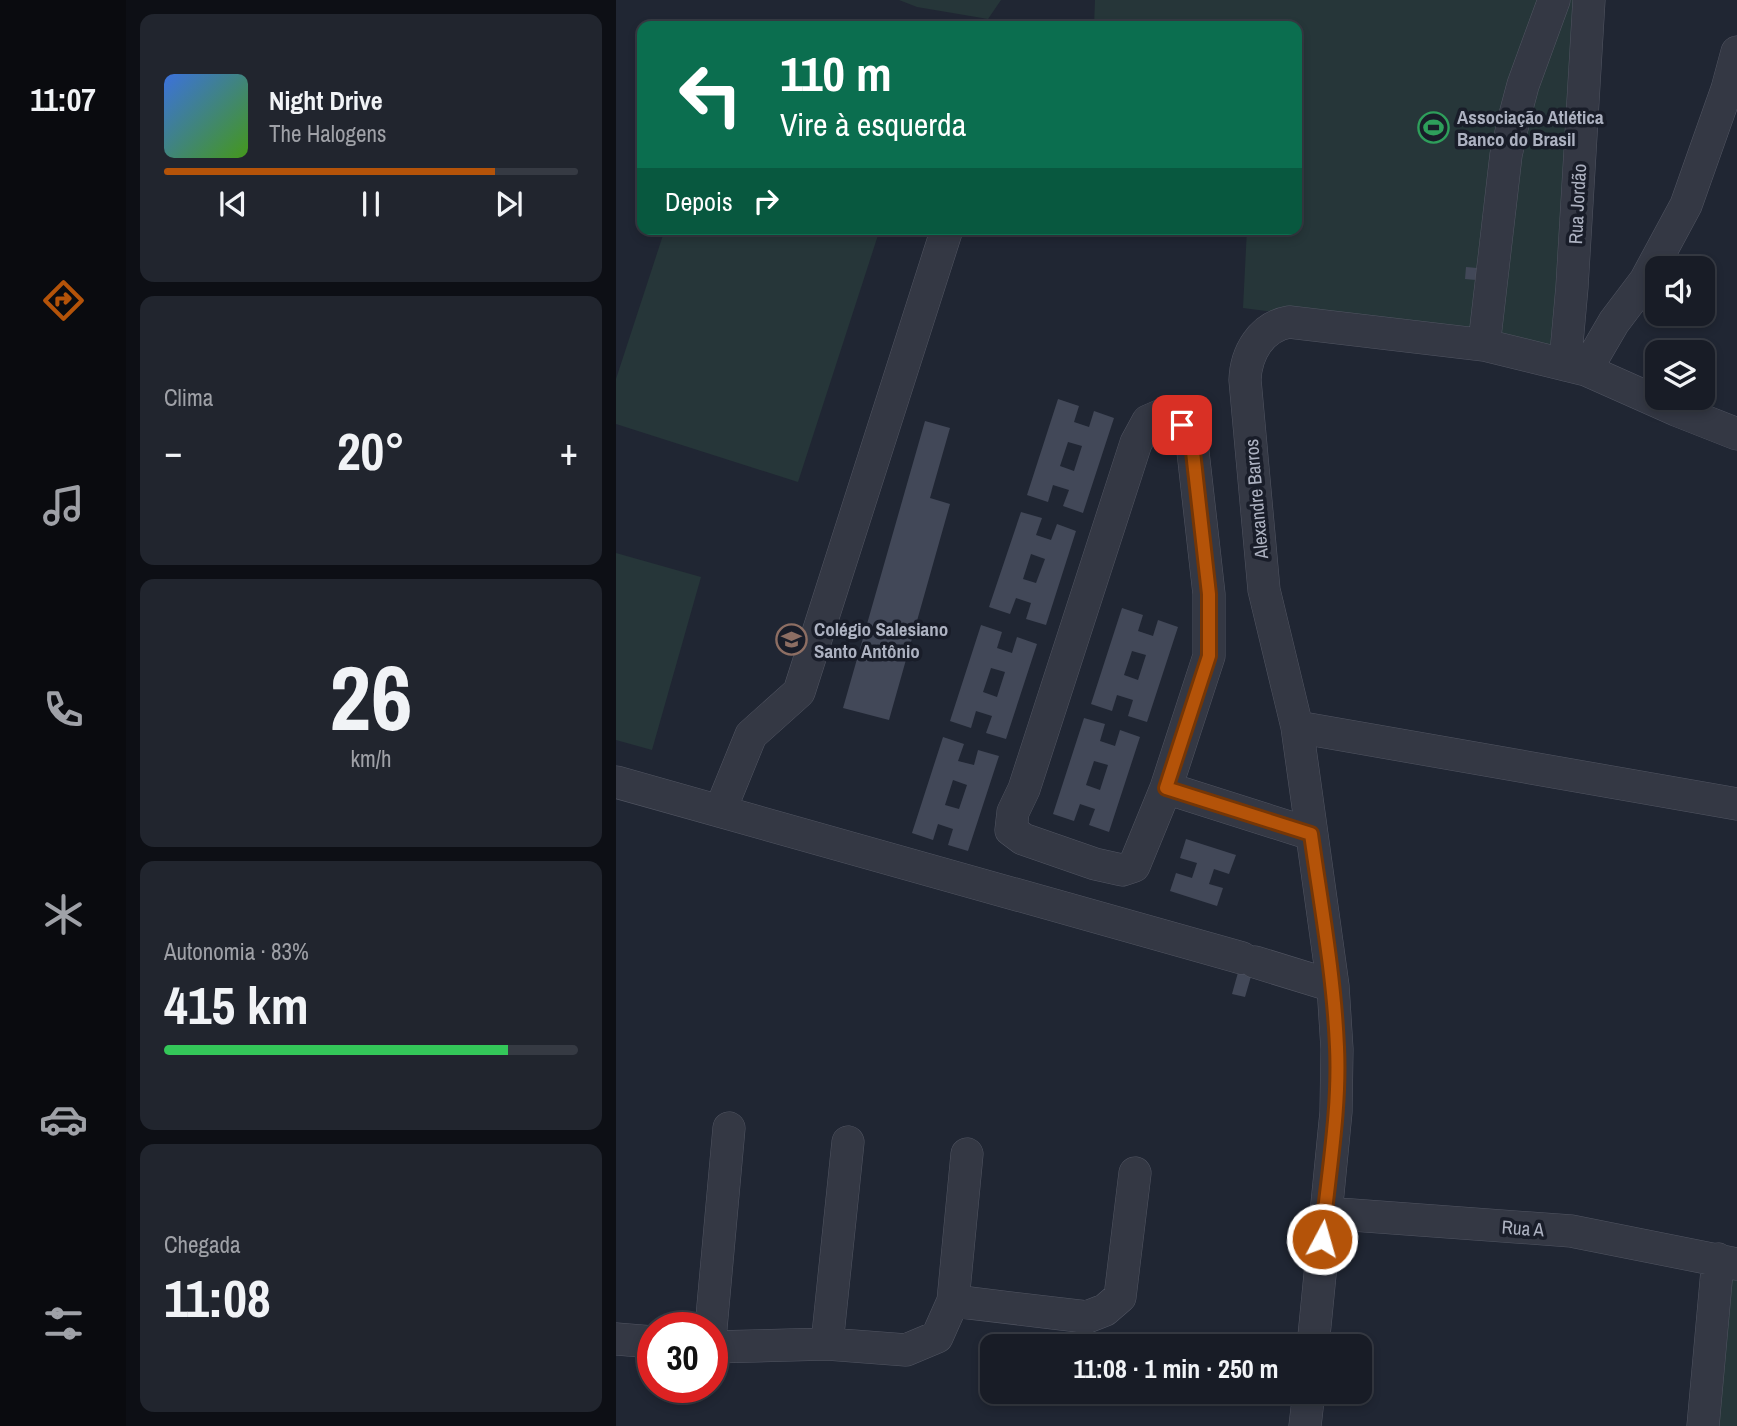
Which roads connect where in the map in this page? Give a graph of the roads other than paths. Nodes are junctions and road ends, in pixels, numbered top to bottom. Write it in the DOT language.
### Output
graph roads {
  1 [pos="1554,0"];
  2 [pos="1589,0"];
  3 [pos="1737,52"];
  4 [pos="945,235"];
  5 [pos="1484,345"];
  6 [pos="1576,368"];
  7 [pos="1737,434"];
  8 [pos="1297,727"];
  9 [pos="616,782"];
  10 [pos="1166,788"];
  11 [pos="1737,804"];
  12 [pos="720,811"];
  13 [pos="1311,834"];
  14 [pos="1333,986"];
  15 [pos="729,1128"];
  16 [pos="848,1142"];
  17 [pos="967,1154"];
  18 [pos="1135,1173"];
  19 [pos="1325,1213"];
  20 [pos="1728,1262"];
  21 [pos="953,1301"];
  22 [pos="713,1312"];
  23 [pos="1314,1334"];
  24 [pos="616,1339"];
  25 [pos="637,1341"];
  26 [pos="827,1344"];
  27 [pos="728,1347"];
  28 [pos="1308,1404"];
  29 [pos="1306,1426"];
  30 [pos="1703,1426"];
  1 -- 5 [label="street"];
  2 -- 6 [label="street, Rua Jordão"];
  3 -- 6 [label="street"];
  4 -- 12 [label="street"];
  5 -- 6 [label="street, Alexandre Barros"];
  5 -- 8 [label="street, Alexandre Barros"];
  6 -- 7 [label="street, Alexandre Barros"];
  8 -- 11 [label="street"];
  8 -- 13 [label="street, Alexandre Barros"];
  9 -- 12 [label="street"];
  10 -- 10 [label="street"];
  10 -- 13 [label="street"];
  12 -- 14 [label="street"];
  13 -- 14 [label="street, Alexandre Barros"];
  14 -- 19 [label="street, Alexandre Barros"];
  15 -- 22 [label="street"];
  16 -- 26 [label="street"];
  17 -- 21 [label="street"];
  18 -- 21 [label="street"];
  19 -- 20 [label="street, Rua A"];
  19 -- 23 [label="street, Alexandre Barros"];
  20 -- 30 [label="street, Rua A"];
  21 -- 26 [label="street"];
  24 -- 25 [label="street"];
  26 -- 27 [label="street"];
  28 -- 29 [label="street"];
}
